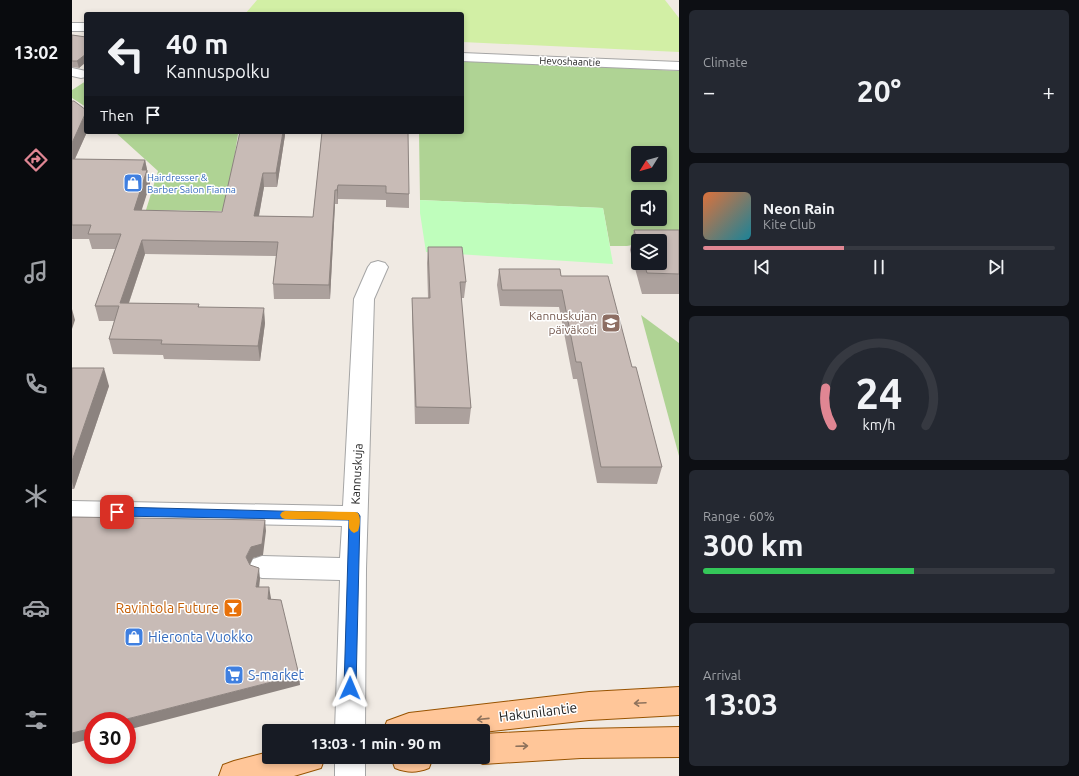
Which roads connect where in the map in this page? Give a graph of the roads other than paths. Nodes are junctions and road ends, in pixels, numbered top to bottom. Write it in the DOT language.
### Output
graph roads {
  1 [pos="72,27"];
  2 [pos="84,27"];
  3 [pos="464,57"];
  4 [pos="679,66"];
  5 [pos="378,267"];
  6 [pos="72,510"];
  7 [pos="355,516"];
  8 [pos="262,567"];
  9 [pos="353,569"];
  10 [pos="679,701"];
  11 [pos="350,724"];
  12 [pos="435,724"];
  13 [pos="679,742"];
  14 [pos="490,748"];
  15 [pos="282,764"];
  16 [pos="350,764"];
  17 [pos="234,776"];
  18 [pos="350,776"];
  1 -- 2 [label="street"];
  3 -- 4 [label="street, Hevoshaantie"];
  5 -- 7 [label="street, Kannuskuja"];
  6 -- 7 [label="street"];
  7 -- 9 [label="street, Kannuskuja"];
  8 -- 9 [label="street"];
  9 -- 11 [label="street, Kannuskuja"];
  10 -- 12 [label="main road, Hakunilantie, one-way"];
  14 -- 13 [label="main road, one-way"];
  15 -- 17 [label="main road"];
  16 -- 18 [label="street"];
}
